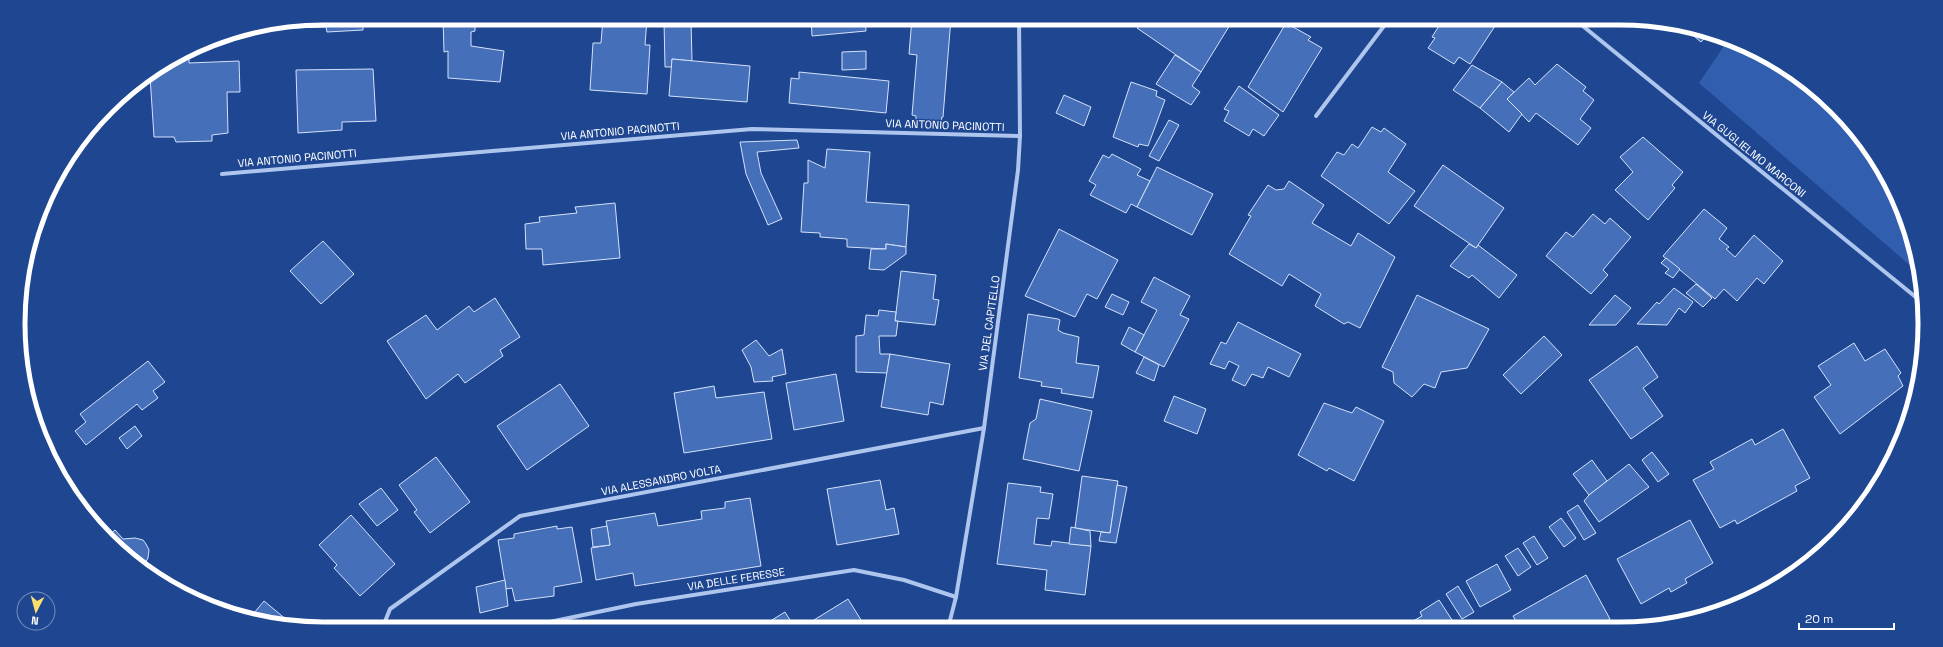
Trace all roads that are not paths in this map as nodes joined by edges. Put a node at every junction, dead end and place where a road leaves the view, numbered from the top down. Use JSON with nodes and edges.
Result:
{"nodes":[{"id":1,"x":1019,"y":25,"type":"edge"},
{"id":2,"x":1385,"y":25,"type":"edge"},
{"id":3,"x":1582,"y":25,"type":"edge"},
{"id":4,"x":1316,"y":116,"type":"dead end"},
{"id":5,"x":1020,"y":136,"type":"junction"},
{"id":6,"x":222,"y":174,"type":"dead end"},
{"id":7,"x":1916,"y":298,"type":"edge"},
{"id":8,"x":984,"y":428,"type":"junction"},
{"id":9,"x":956,"y":597,"type":"junction"},
{"id":10,"x":385,"y":622,"type":"edge"},
{"id":11,"x":550,"y":622,"type":"edge"},
{"id":12,"x":950,"y":622,"type":"edge"}],
"edges":[{"from":1,"to":5,"type":"street","name":"VIA DEL CAPITELLO"},
{"from":2,"to":4,"type":"street"},
{"from":3,"to":7,"type":"street","name":"VIA GUGLIELMO MARCONI"},
{"from":5,"to":6,"type":"street","name":"VIA ANTONIO PACINOTTI"},
{"from":5,"to":8,"type":"street","name":"VIA DEL CAPITELLO"},
{"from":8,"to":9,"type":"street","name":"VIA DEL CAPITELLO"},
{"from":8,"to":10,"type":"street","name":"VIA ALESSANDRO VOLTA"},
{"from":9,"to":11,"type":"street","name":"VIA DELLE FERESSE"},
{"from":9,"to":12,"type":"street","name":"VIA DEL CAPITELLO"}]}
